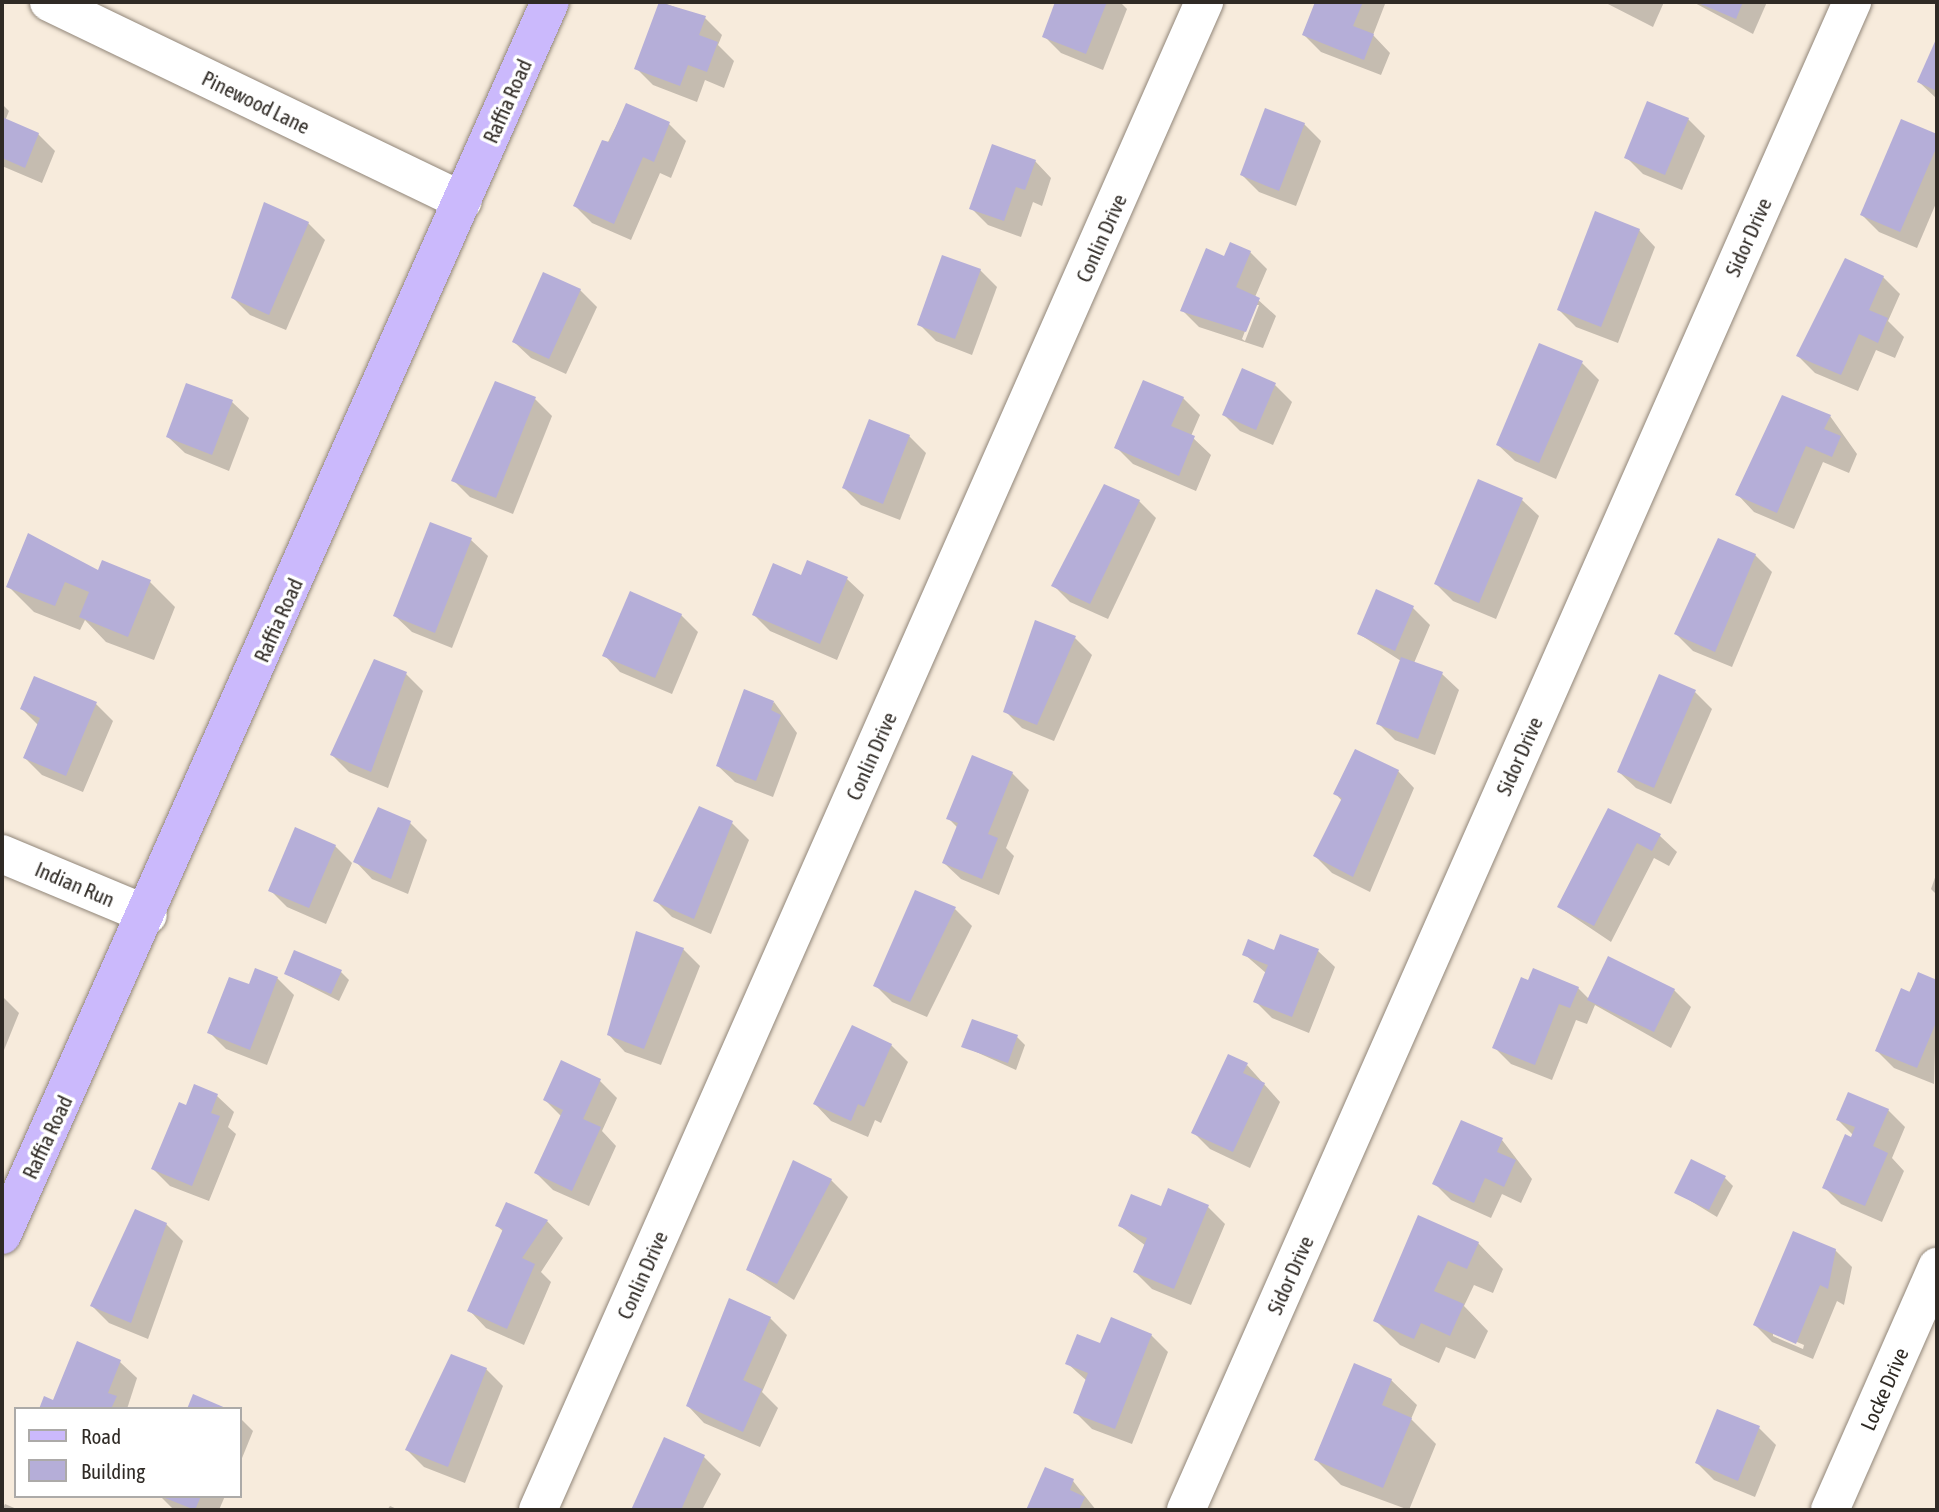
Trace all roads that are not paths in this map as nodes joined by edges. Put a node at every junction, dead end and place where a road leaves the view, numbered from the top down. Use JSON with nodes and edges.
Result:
{"nodes":[{"id":1,"x":49,"y":2,"type":"edge"},
{"id":2,"x":550,"y":2,"type":"edge"},
{"id":3,"x":1204,"y":2,"type":"edge"},
{"id":4,"x":1852,"y":2,"type":"edge"},
{"id":5,"x":463,"y":201,"type":"junction"},
{"id":6,"x":2,"y":854,"type":"edge"},
{"id":7,"x":148,"y":915,"type":"junction"},
{"id":8,"x":2,"y":1235,"type":"edge"},
{"id":9,"x":1937,"y":1267,"type":"edge"},
{"id":10,"x":538,"y":1510,"type":"edge"},
{"id":11,"x":1186,"y":1510,"type":"edge"},
{"id":12,"x":1830,"y":1510,"type":"edge"}],
"edges":[{"from":1,"to":5,"type":"street","name":"Pinewood Lane"},
{"from":2,"to":5,"type":"main road","name":"Raffia Road"},
{"from":3,"to":10,"type":"street","name":"Conlin Drive"},
{"from":4,"to":11,"type":"street","name":"Sidor Drive"},
{"from":5,"to":7,"type":"main road","name":"Raffia Road"},
{"from":6,"to":7,"type":"street","name":"Indian Run"},
{"from":7,"to":8,"type":"main road","name":"Raffia Road"},
{"from":9,"to":12,"type":"street","name":"Locke Drive"}]}
